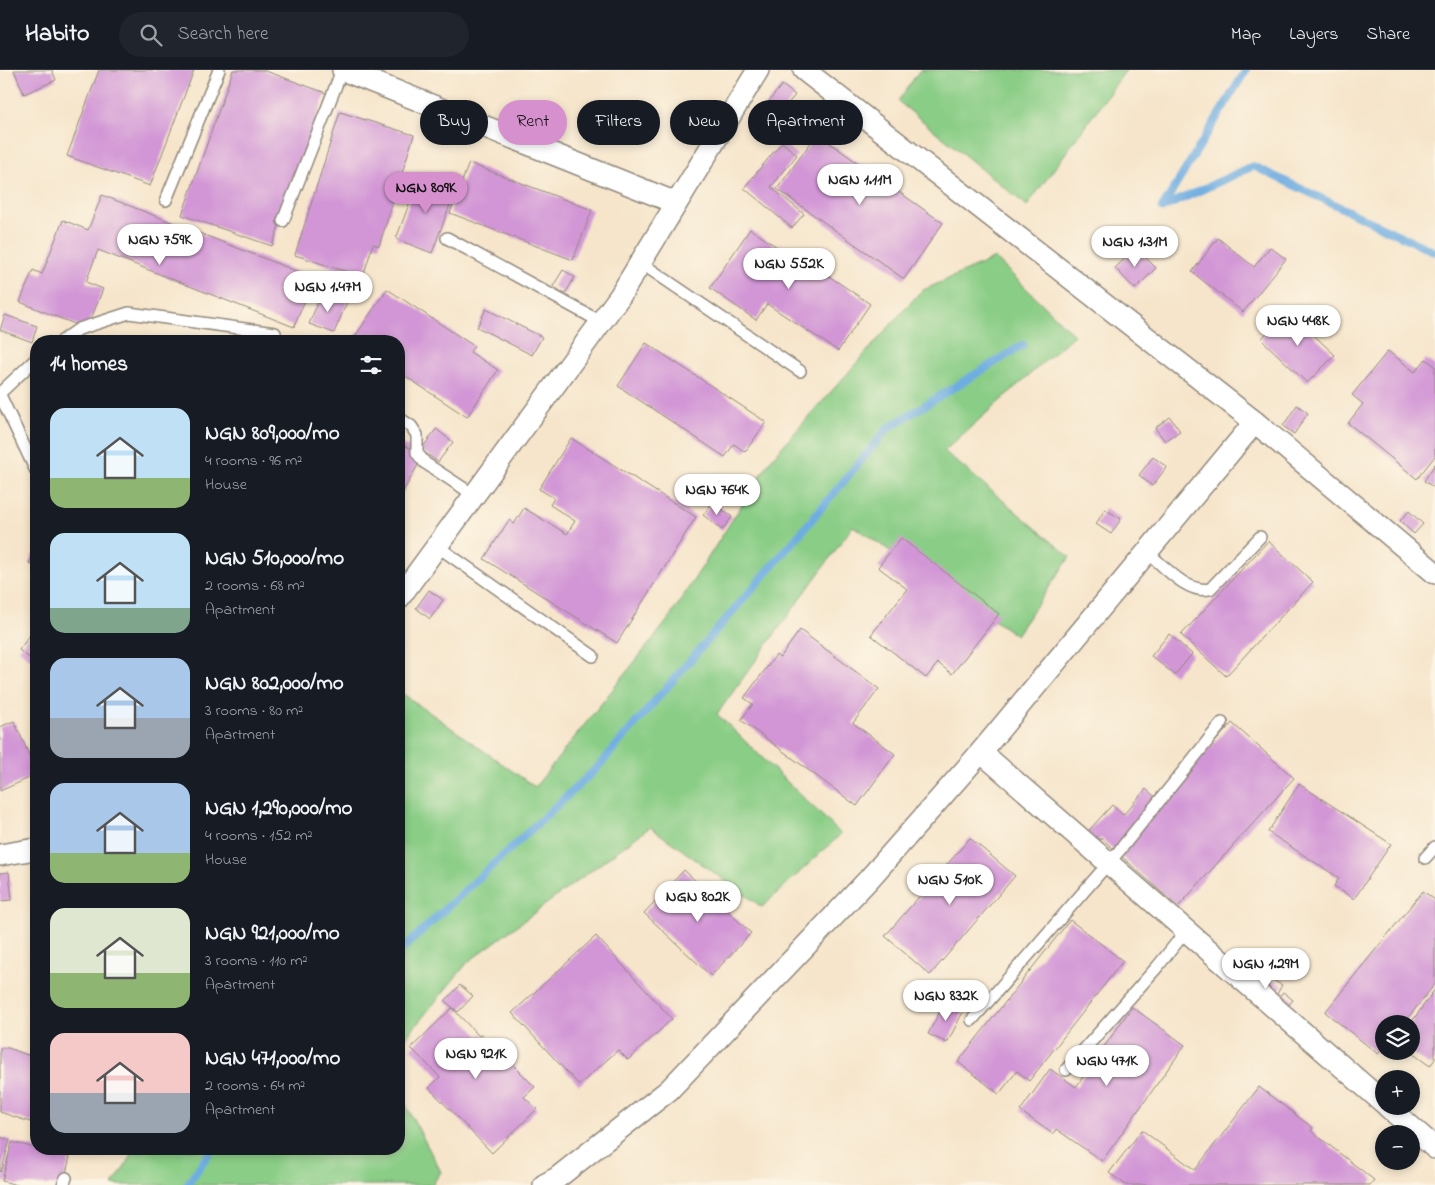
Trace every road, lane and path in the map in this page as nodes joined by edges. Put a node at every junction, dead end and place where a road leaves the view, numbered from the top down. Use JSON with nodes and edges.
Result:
{"nodes":[{"id":1,"x":219,"y":70,"type":"edge"},
{"id":2,"x":343,"y":70,"type":"edge"},
{"id":3,"x":758,"y":70,"type":"edge"},
{"id":4,"x":804,"y":70,"type":"edge"},
{"id":5,"x":166,"y":200,"type":"dead end"},
{"id":6,"x":676,"y":203,"type":"junction"},
{"id":7,"x":282,"y":221,"type":"dead end"},
{"id":8,"x":447,"y":238,"type":"dead end"},
{"id":9,"x":641,"y":263,"type":"junction"},
{"id":10,"x":601,"y":322,"type":"junction"},
{"id":11,"x":274,"y":333,"type":"dead end"},
{"id":12,"x":70,"y":335,"type":"edge"},
{"id":13,"x":30,"y":365,"type":"edge"},
{"id":14,"x":800,"y":371,"type":"dead end"},
{"id":15,"x":0,"y":394,"type":"edge"},
{"id":16,"x":405,"y":422,"type":"edge"},
{"id":17,"x":1255,"y":422,"type":"junction"},
{"id":18,"x":30,"y":458,"type":"edge"},
{"id":19,"x":474,"y":495,"type":"junction"},
{"id":20,"x":1260,"y":537,"type":"dead end"},
{"id":21,"x":437,"y":546,"type":"junction"},
{"id":22,"x":1147,"y":552,"type":"junction"},
{"id":23,"x":1435,"y":572,"type":"edge"},
{"id":24,"x":405,"y":590,"type":"edge"},
{"id":25,"x":593,"y":656,"type":"dead end"},
{"id":26,"x":1222,"y":723,"type":"dead end"},
{"id":27,"x":981,"y":752,"type":"junction"},
{"id":28,"x":1435,"y":848,"type":"edge"},
{"id":29,"x":30,"y":850,"type":"edge"},
{"id":30,"x":0,"y":854,"type":"edge"},
{"id":31,"x":1425,"y":858,"type":"dead end"},
{"id":32,"x":1108,"y":863,"type":"junction"},
{"id":33,"x":1186,"y":931,"type":"junction"},
{"id":34,"x":972,"y":1020,"type":"dead end"},
{"id":35,"x":1066,"y":1070,"type":"dead end"},
{"id":36,"x":1375,"y":1095,"type":"edge"},
{"id":37,"x":1397,"y":1115,"type":"edge"},
{"id":38,"x":1435,"y":1148,"type":"edge"},
{"id":39,"x":544,"y":1185,"type":"edge"}],
"edges":[{"from":1,"to":5,"type":"lane"},
{"from":2,"to":6,"type":"street"},
{"from":2,"to":7,"type":"lane"},
{"from":3,"to":6,"type":"street"},
{"from":4,"to":17,"type":"street"},
{"from":6,"to":9,"type":"street"},
{"from":8,"to":10,"type":"lane"},
{"from":9,"to":10,"type":"street"},
{"from":9,"to":14,"type":"lane"},
{"from":10,"to":19,"type":"street"},
{"from":11,"to":12,"type":"lane"},
{"from":13,"to":15,"type":"lane"},
{"from":15,"to":18,"type":"lane"},
{"from":16,"to":19,"type":"lane"},
{"from":17,"to":22,"type":"street"},
{"from":17,"to":23,"type":"street"},
{"from":19,"to":21,"type":"street"},
{"from":20,"to":22,"type":"lane"},
{"from":21,"to":24,"type":"street"},
{"from":21,"to":25,"type":"lane"},
{"from":22,"to":27,"type":"street"},
{"from":26,"to":32,"type":"lane"},
{"from":27,"to":32,"type":"street"},
{"from":27,"to":39,"type":"street"},
{"from":28,"to":31,"type":"lane"},
{"from":29,"to":30,"type":"street"},
{"from":32,"to":33,"type":"street"},
{"from":32,"to":34,"type":"lane"},
{"from":33,"to":35,"type":"lane"},
{"from":33,"to":36,"type":"street"},
{"from":37,"to":38,"type":"street"}]}
